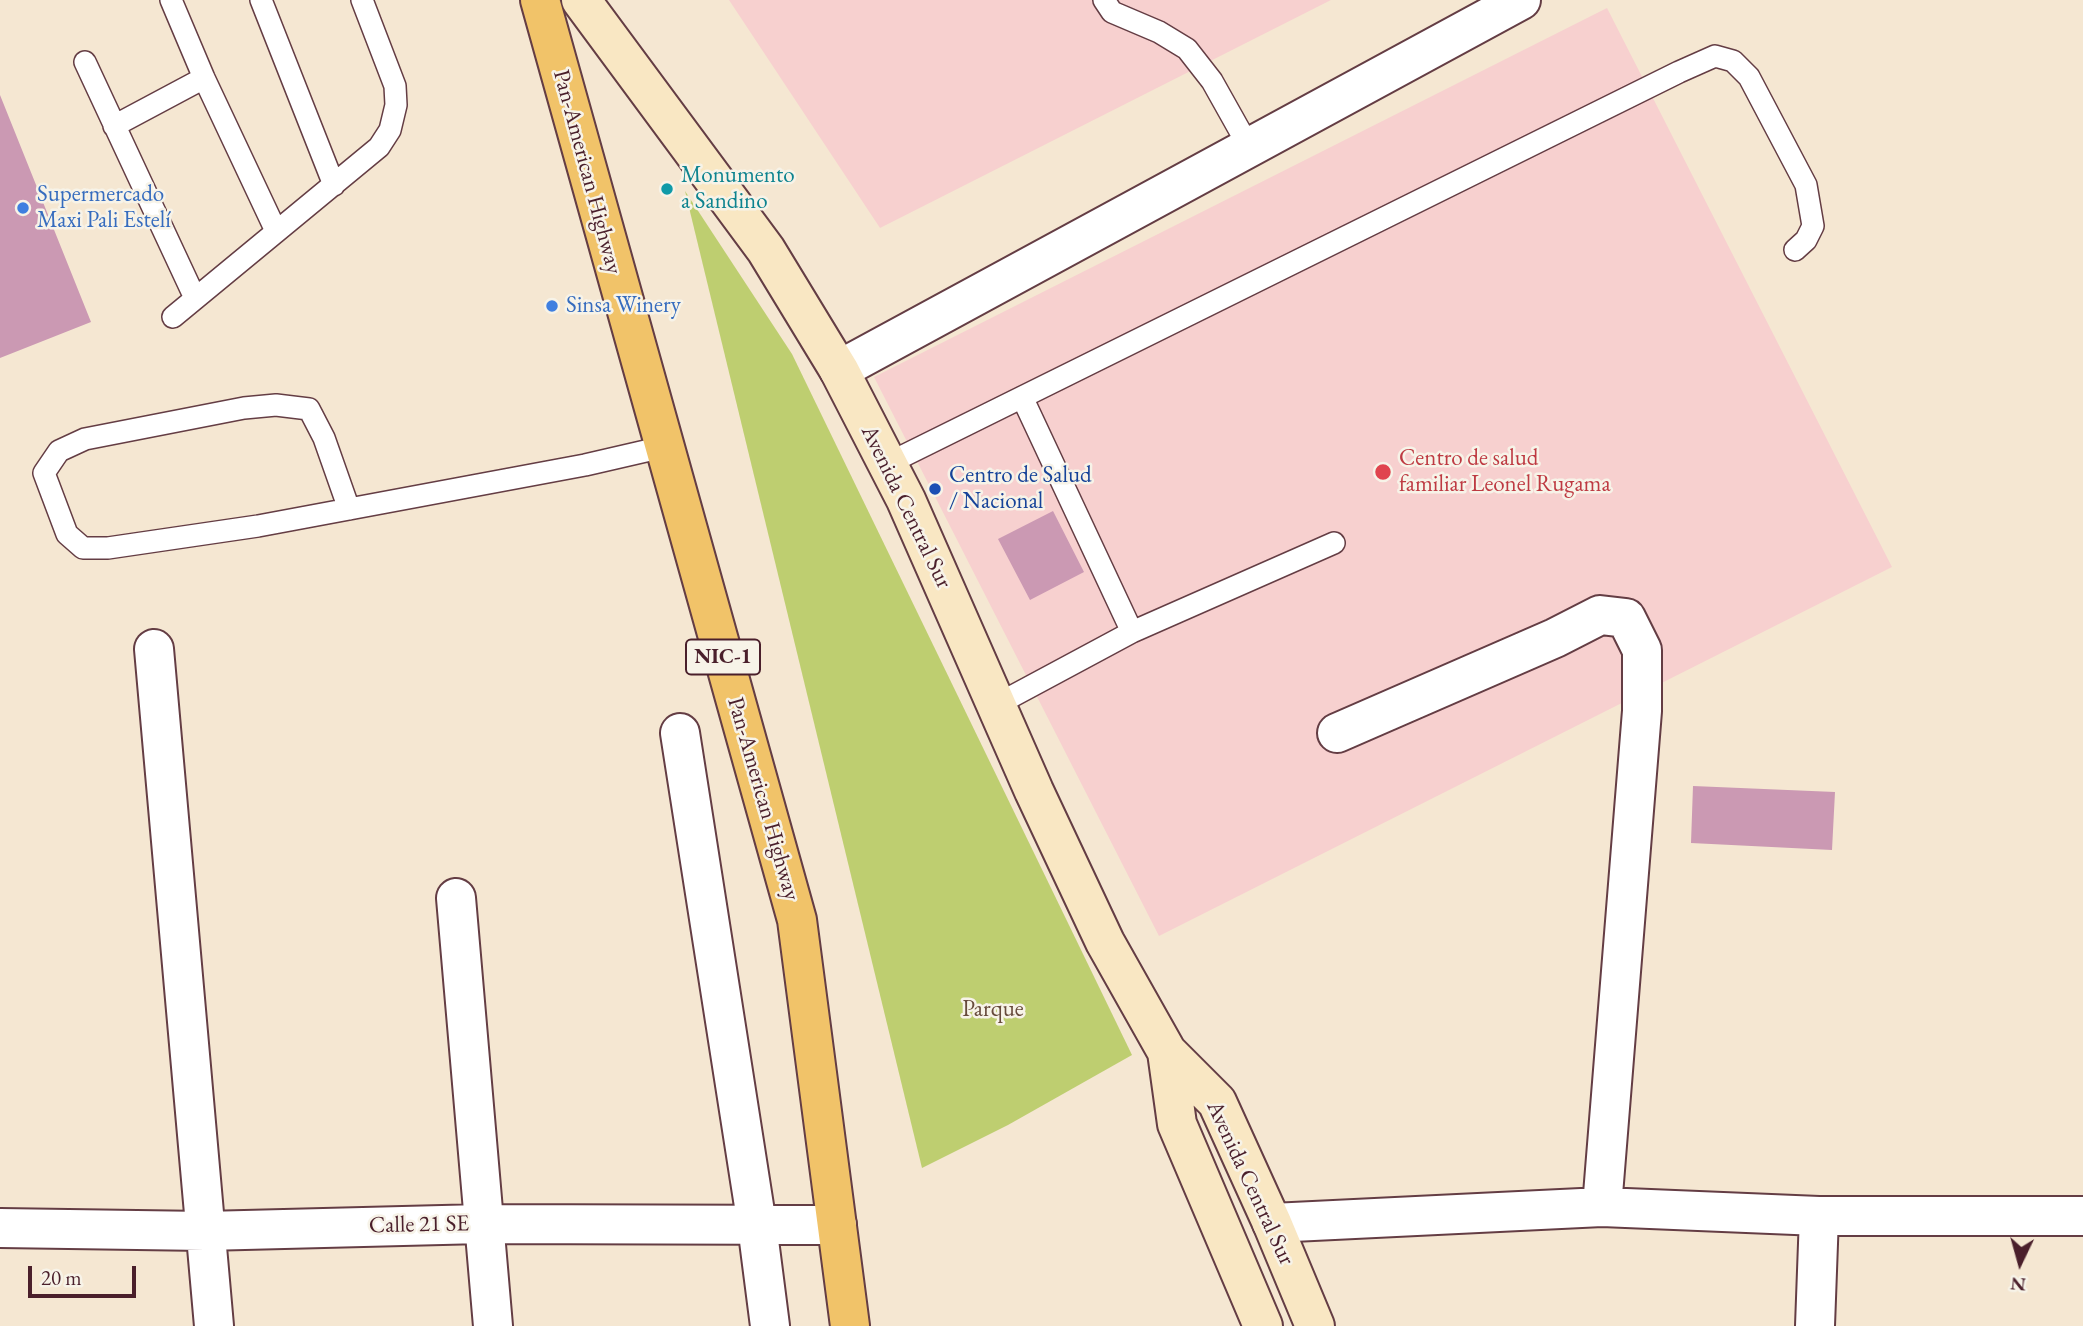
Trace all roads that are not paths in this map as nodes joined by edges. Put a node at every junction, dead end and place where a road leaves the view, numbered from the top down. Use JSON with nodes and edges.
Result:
{"nodes":[{"id":1,"x":171,"y":0,"type":"edge"},
{"id":2,"x":261,"y":0,"type":"edge"},
{"id":3,"x":362,"y":0,"type":"edge"},
{"id":4,"x":540,"y":0,"type":"edge"},
{"id":5,"x":581,"y":0,"type":"edge"},
{"id":6,"x":1104,"y":0,"type":"edge"},
{"id":7,"x":1521,"y":0,"type":"edge"},
{"id":8,"x":85,"y":62,"type":"dead end"},
{"id":9,"x":204,"y":78,"type":"junction"},
{"id":10,"x":114,"y":126,"type":"junction"},
{"id":11,"x":1249,"y":148,"type":"junction"},
{"id":12,"x":334,"y":184,"type":"junction"},
{"id":13,"x":276,"y":231,"type":"junction"},
{"id":14,"x":1795,"y":250,"type":"dead end"},
{"id":15,"x":195,"y":298,"type":"junction"},
{"id":16,"x":173,"y":317,"type":"dead end"},
{"id":17,"x":839,"y":370,"type":"junction"},
{"id":18,"x":1022,"y":397,"type":"junction"},
{"id":19,"x":663,"y":447,"type":"junction"},
{"id":20,"x":887,"y":464,"type":"junction"},
{"id":21,"x":349,"y":509,"type":"junction"},
{"id":22,"x":1334,"y":543,"type":"dead end"},
{"id":23,"x":1132,"y":632,"type":"junction"},
{"id":24,"x":155,"y":649,"type":"dead end"},
{"id":25,"x":996,"y":705,"type":"junction"},
{"id":26,"x":680,"y":733,"type":"dead end"},
{"id":27,"x":1336,"y":733,"type":"dead end"},
{"id":28,"x":456,"y":898,"type":"dead end"},
{"id":29,"x":1167,"y":1052,"type":"junction"},
{"id":30,"x":1602,"y":1207,"type":"junction"},
{"id":31,"x":1819,"y":1216,"type":"junction"},
{"id":32,"x":2083,"y":1216,"type":"edge"},
{"id":33,"x":1272,"y":1223,"type":"junction"},
{"id":34,"x":482,"y":1224,"type":"junction"},
{"id":35,"x":757,"y":1225,"type":"junction"},
{"id":36,"x":837,"y":1225,"type":"junction"},
{"id":37,"x":0,"y":1228,"type":"edge"},
{"id":38,"x":205,"y":1231,"type":"junction"},
{"id":39,"x":214,"y":1326,"type":"edge"},
{"id":40,"x":493,"y":1326,"type":"edge"},
{"id":41,"x":770,"y":1326,"type":"edge"},
{"id":42,"x":850,"y":1326,"type":"edge"},
{"id":43,"x":1264,"y":1326,"type":"edge"},
{"id":44,"x":1315,"y":1326,"type":"edge"},
{"id":45,"x":1815,"y":1326,"type":"edge"}],
"edges":[{"from":1,"to":9,"type":"lane"},
{"from":2,"to":12,"type":"lane"},
{"from":3,"to":12,"type":"lane"},
{"from":4,"to":19,"type":"highway","name":"Pan-American Highway","number":"NIC-1"},
{"from":5,"to":17,"type":"street","name":"Avenida Central Sur"},
{"from":6,"to":11,"type":"lane"},
{"from":7,"to":11,"type":"street"},
{"from":8,"to":10,"type":"lane"},
{"from":9,"to":10,"type":"lane"},
{"from":9,"to":13,"type":"lane"},
{"from":10,"to":15,"type":"lane"},
{"from":11,"to":17,"type":"street"},
{"from":12,"to":13,"type":"lane"},
{"from":13,"to":15,"type":"lane"},
{"from":14,"to":18,"type":"lane"},
{"from":15,"to":16,"type":"lane"},
{"from":17,"to":20,"type":"street","name":"Avenida Central Sur"},
{"from":18,"to":20,"type":"lane"},
{"from":18,"to":23,"type":"lane"},
{"from":19,"to":21,"type":"lane"},
{"from":19,"to":36,"type":"highway","name":"Pan-American Highway","number":"NIC-1"},
{"from":20,"to":25,"type":"street","name":"Avenida Central Sur"},
{"from":21,"to":21,"type":"lane"},
{"from":22,"to":23,"type":"lane"},
{"from":23,"to":25,"type":"lane"},
{"from":24,"to":38,"type":"street"},
{"from":25,"to":29,"type":"street","name":"Avenida Central Sur"},
{"from":26,"to":35,"type":"street"},
{"from":27,"to":30,"type":"street"},
{"from":28,"to":34,"type":"street"},
{"from":29,"to":33,"type":"street","name":"Avenida Central Sur"},
{"from":29,"to":43,"type":"street","name":"Avenida Central Sur"},
{"from":30,"to":31,"type":"street"},
{"from":30,"to":33,"type":"street"},
{"from":31,"to":32,"type":"street"},
{"from":31,"to":45,"type":"street"},
{"from":33,"to":44,"type":"street","name":"Avenida Central Sur"},
{"from":34,"to":35,"type":"street","name":"Calle 21 SE"},
{"from":34,"to":38,"type":"street","name":"Calle 21 SE"},
{"from":34,"to":40,"type":"street"},
{"from":35,"to":36,"type":"street","name":"Calle 21 SE"},
{"from":35,"to":41,"type":"street"},
{"from":36,"to":42,"type":"highway","name":"Pan-American Highway","number":"NIC-1"},
{"from":37,"to":38,"type":"street","name":"Calle 21 SE"},
{"from":38,"to":39,"type":"street"}]}
